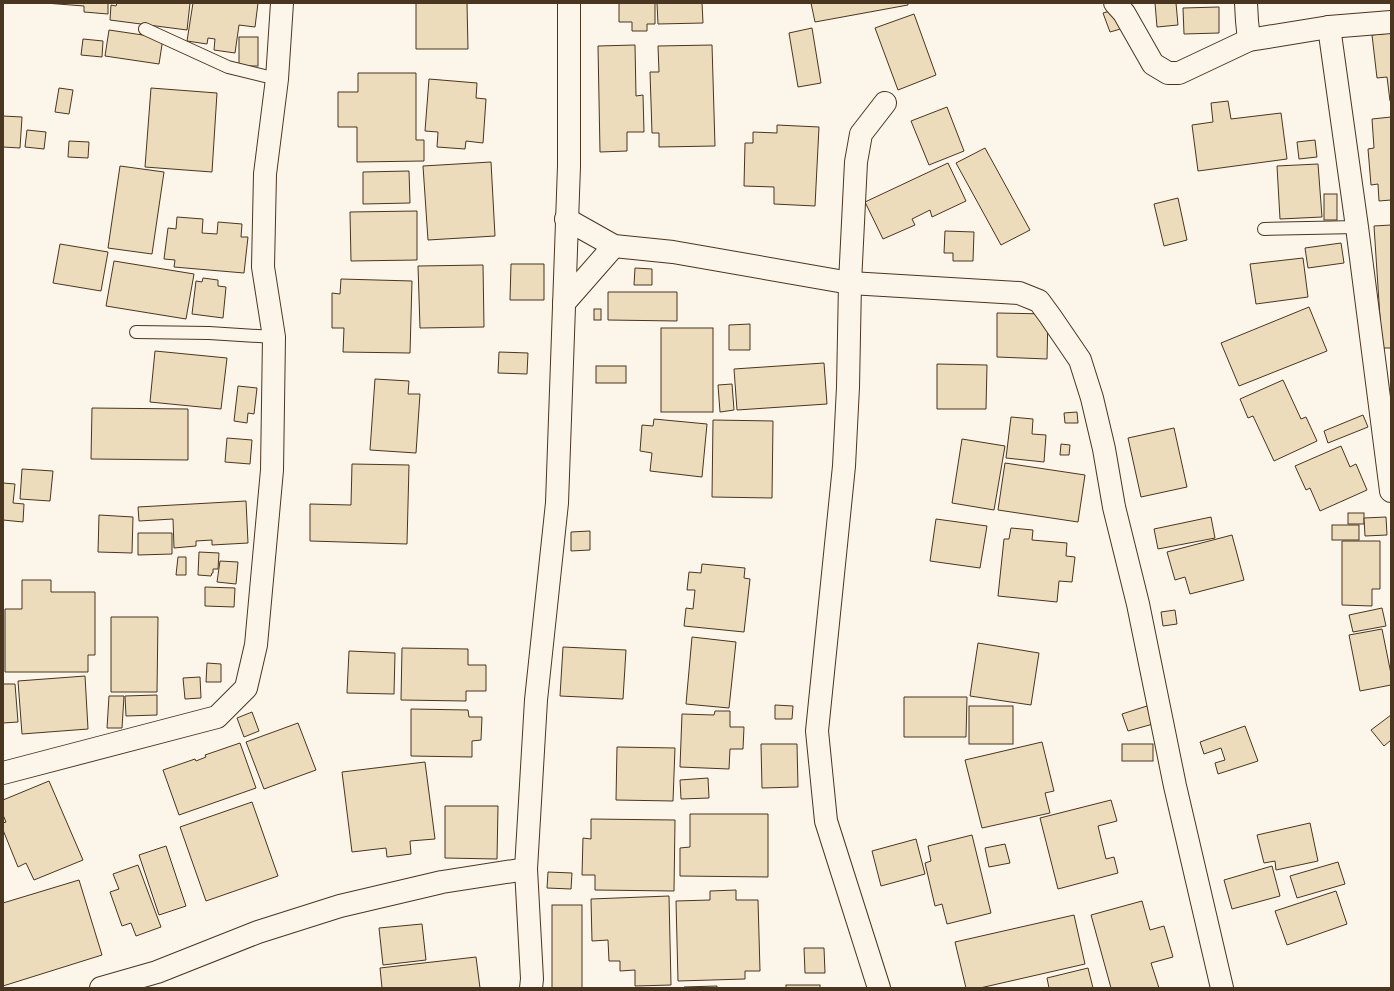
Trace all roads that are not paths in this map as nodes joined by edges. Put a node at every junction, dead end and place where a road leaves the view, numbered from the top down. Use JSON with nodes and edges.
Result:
{"nodes":[{"id":1,"x":282,"y":3,"type":"edge"},
{"id":2,"x":569,"y":3,"type":"edge"},
{"id":3,"x":1115,"y":3,"type":"edge"},
{"id":4,"x":1246,"y":3,"type":"edge"},
{"id":5,"x":1391,"y":22,"type":"edge"},
{"id":6,"x":1329,"y":27,"type":"junction"},
{"id":7,"x":145,"y":29,"type":"dead end"},
{"id":8,"x":1249,"y":40,"type":"junction"},
{"id":9,"x":277,"y":79,"type":"junction"},
{"id":10,"x":885,"y":103,"type":"dead end"},
{"id":11,"x":566,"y":219,"type":"junction"},
{"id":12,"x":1358,"y":227,"type":"junction"},
{"id":13,"x":1264,"y":229,"type":"dead end"},
{"id":14,"x":614,"y":246,"type":"junction"},
{"id":15,"x":850,"y":283,"type":"junction"},
{"id":16,"x":564,"y":303,"type":"junction"},
{"id":17,"x":136,"y":332,"type":"dead end"},
{"id":18,"x":274,"y":337,"type":"junction"},
{"id":19,"x":1391,"y":491,"type":"edge"},
{"id":20,"x":3,"y":772,"type":"edge"},
{"id":21,"x":526,"y":869,"type":"junction"},
{"id":22,"x":101,"y":988,"type":"edge"},
{"id":23,"x":531,"y":988,"type":"edge"},
{"id":24,"x":879,"y":988,"type":"edge"},
{"id":25,"x":1222,"y":988,"type":"edge"}],
"edges":[{"from":1,"to":9,"type":"street"},
{"from":2,"to":11,"type":"street"},
{"from":3,"to":8,"type":"street"},
{"from":4,"to":8,"type":"street"},
{"from":5,"to":6,"type":"street"},
{"from":6,"to":8,"type":"street"},
{"from":6,"to":12,"type":"street"},
{"from":7,"to":9,"type":"lane"},
{"from":9,"to":18,"type":"street"},
{"from":10,"to":15,"type":"street"},
{"from":11,"to":14,"type":"street"},
{"from":11,"to":16,"type":"street"},
{"from":12,"to":13,"type":"lane"},
{"from":12,"to":19,"type":"street"},
{"from":14,"to":15,"type":"street"},
{"from":14,"to":16,"type":"street"},
{"from":15,"to":24,"type":"street"},
{"from":15,"to":25,"type":"street"},
{"from":16,"to":21,"type":"street"},
{"from":17,"to":18,"type":"lane"},
{"from":18,"to":20,"type":"street"},
{"from":21,"to":22,"type":"street"},
{"from":21,"to":23,"type":"street"}]}
